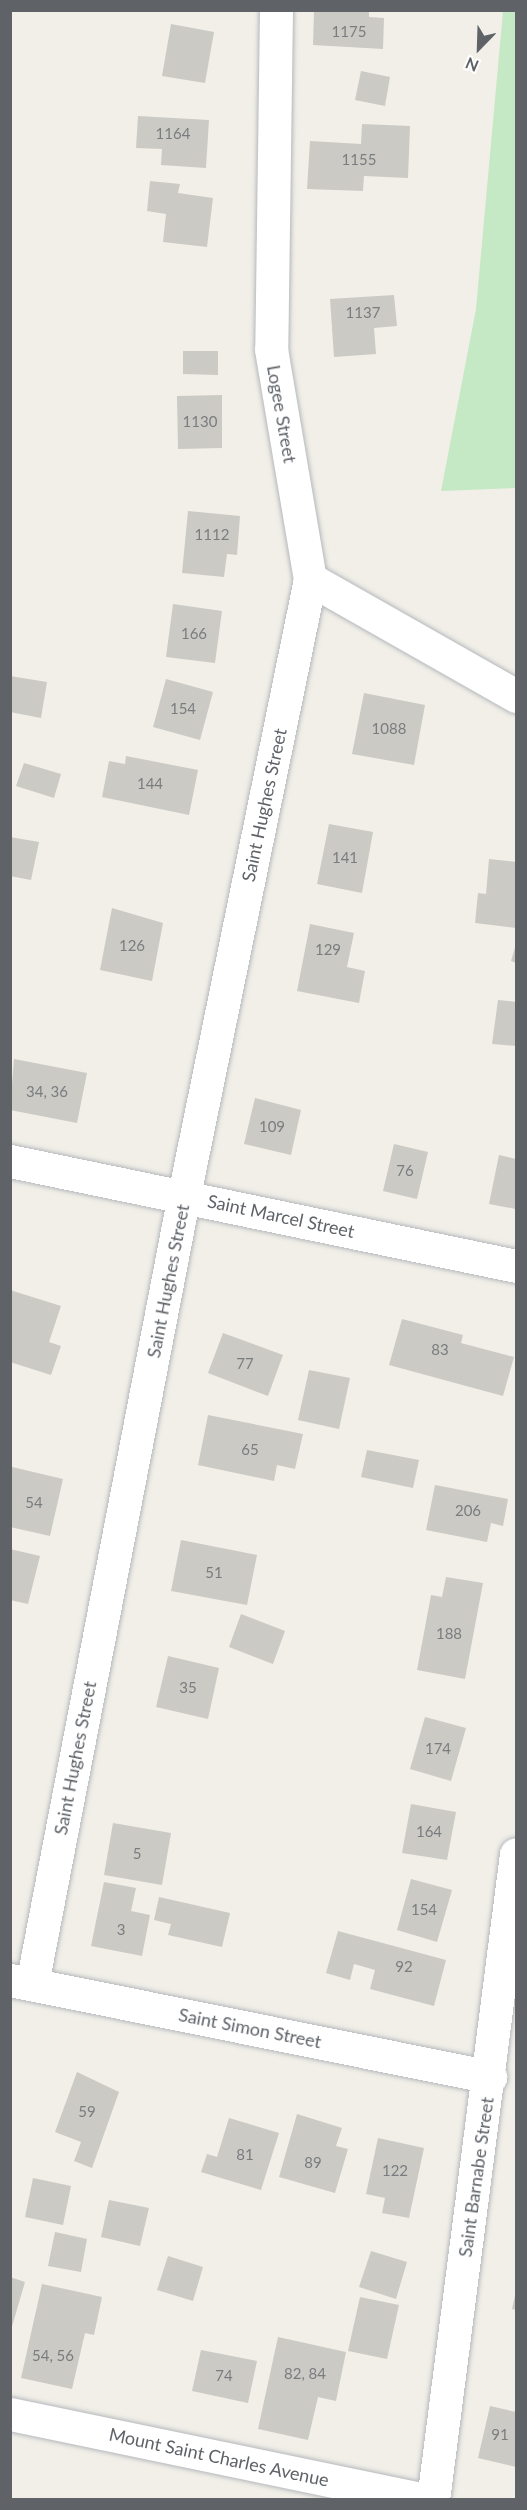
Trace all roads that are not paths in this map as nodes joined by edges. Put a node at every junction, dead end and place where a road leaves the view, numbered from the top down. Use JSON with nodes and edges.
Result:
{"nodes":[{"id":1,"x":276,"y":10,"type":"edge"},
{"id":2,"x":310,"y":579,"type":"junction"},
{"id":3,"x":516,"y":696,"type":"edge"},
{"id":4,"x":10,"y":1161,"type":"edge"},
{"id":5,"x":184,"y":1195,"type":"junction"},
{"id":6,"x":516,"y":1266,"type":"edge"},
{"id":7,"x":516,"y":1854,"type":"edge"},
{"id":8,"x":21,"y":1982,"type":"edge"},
{"id":9,"x":490,"y":2077,"type":"junction"},
{"id":10,"x":10,"y":2414,"type":"edge"},
{"id":11,"x":426,"y":2499,"type":"edge"},
{"id":12,"x":433,"y":2499,"type":"edge"}],
"edges":[{"from":1,"to":2,"type":"street","name":"Logee Street"},
{"from":2,"to":3,"type":"street"},
{"from":2,"to":5,"type":"street","name":"Saint Hughes Street"},
{"from":4,"to":5,"type":"street","name":"Saint Marcel Street"},
{"from":5,"to":6,"type":"street","name":"Saint Marcel Street"},
{"from":5,"to":8,"type":"street","name":"Saint Hughes Street"},
{"from":7,"to":9,"type":"street","name":"Saint Barnabe Street"},
{"from":8,"to":9,"type":"street","name":"Saint Simon Street"},
{"from":9,"to":12,"type":"street","name":"Saint Barnabe Street"},
{"from":10,"to":11,"type":"street","name":"Mount Saint Charles Avenue"}]}
